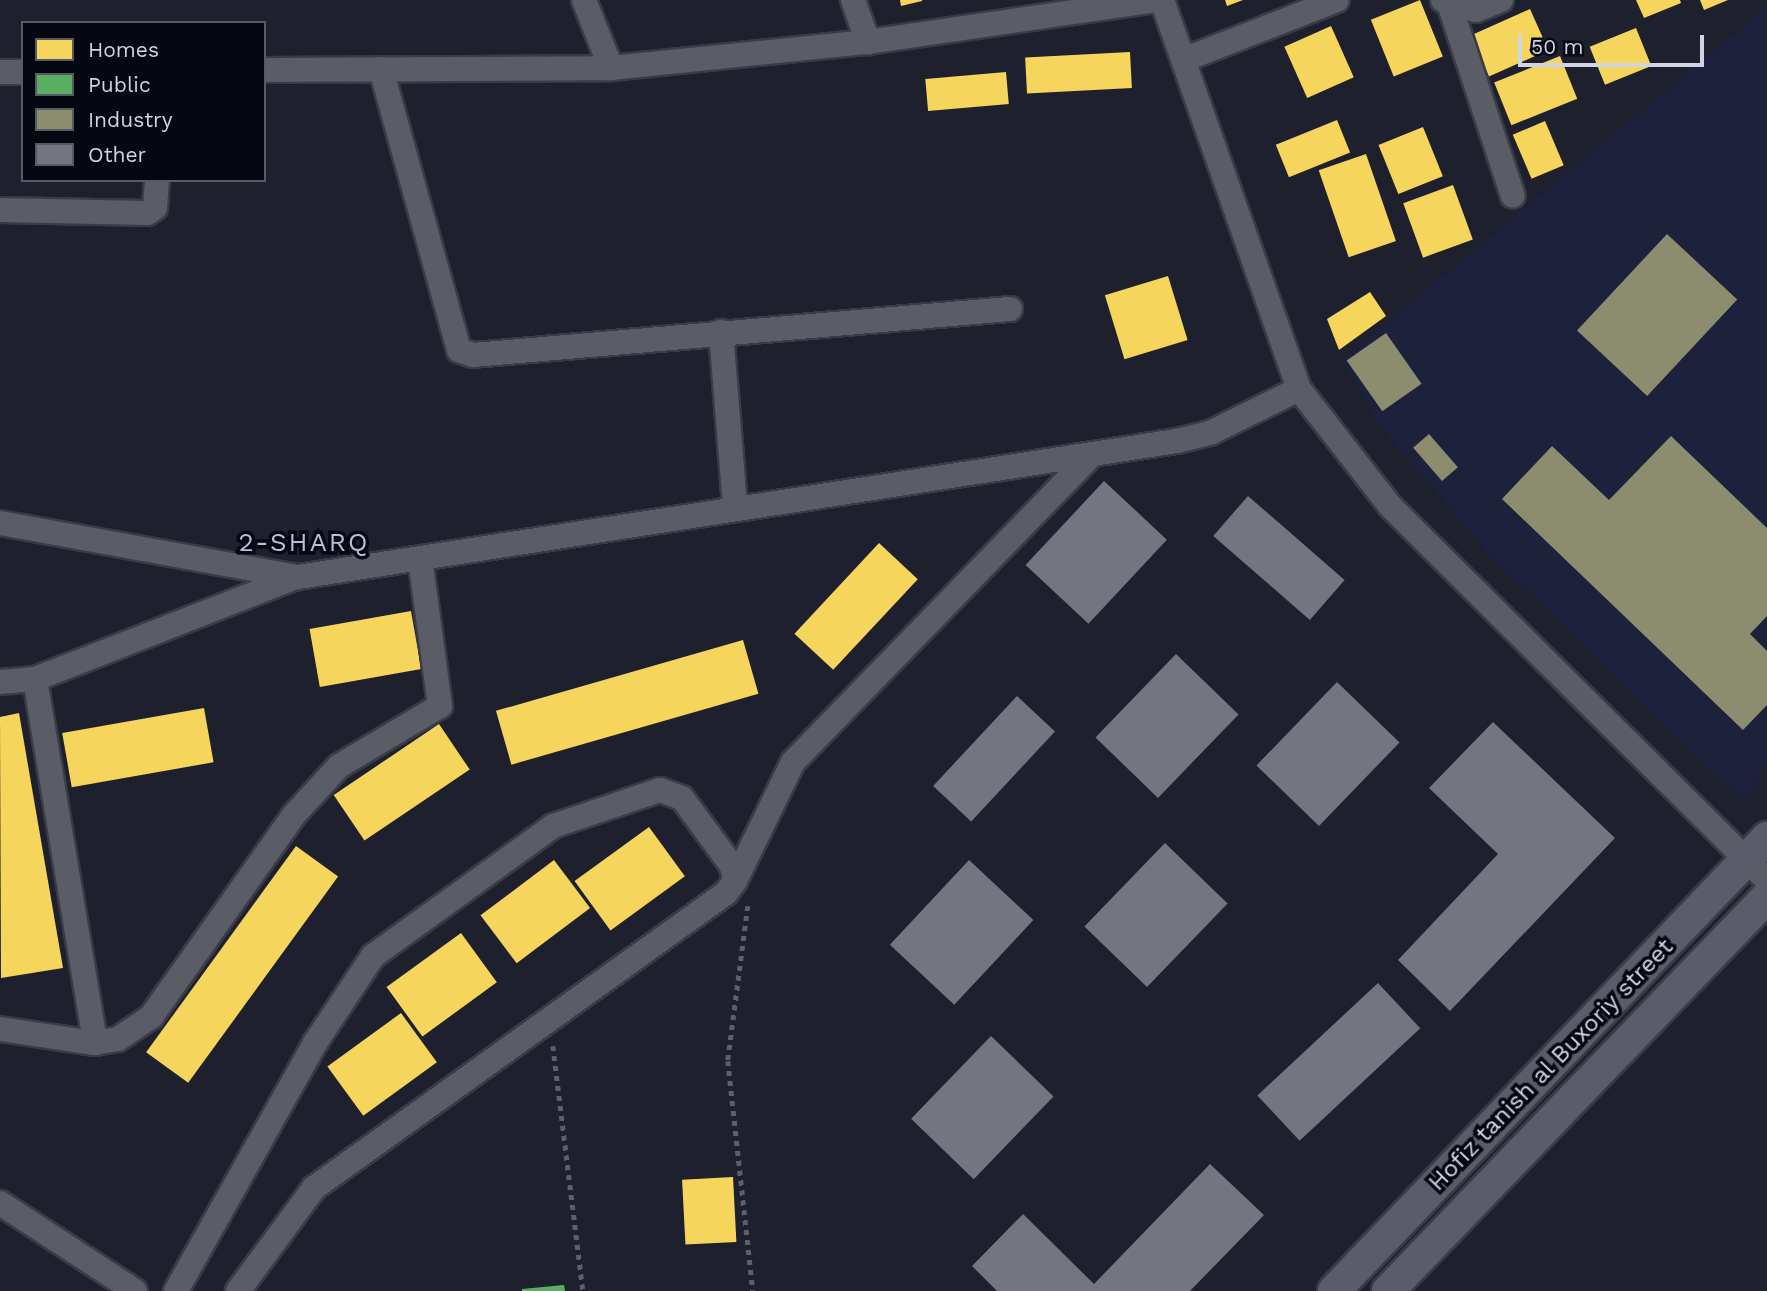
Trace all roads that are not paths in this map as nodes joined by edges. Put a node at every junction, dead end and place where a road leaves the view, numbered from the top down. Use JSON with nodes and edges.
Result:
{"nodes":[{"id":1,"x":584,"y":0,"type":"edge"},
{"id":2,"x":853,"y":0,"type":"edge"},
{"id":3,"x":1156,"y":0,"type":"edge"},
{"id":4,"x":1162,"y":0,"type":"edge"},
{"id":5,"x":1338,"y":0,"type":"edge"},
{"id":6,"x":1501,"y":0,"type":"edge"},
{"id":7,"x":1447,"y":2,"type":"edge"},
{"id":8,"x":868,"y":42,"type":"junction"},
{"id":9,"x":1183,"y":61,"type":"junction"},
{"id":10,"x":611,"y":68,"type":"junction"},
{"id":11,"x":381,"y":69,"type":"junction"},
{"id":12,"x":266,"y":70,"type":"edge"},
{"id":13,"x":0,"y":72,"type":"edge"},
{"id":14,"x":21,"y":72,"type":"edge"},
{"id":15,"x":158,"y":182,"type":"edge"},
{"id":16,"x":1513,"y":196,"type":"dead end"},
{"id":17,"x":0,"y":210,"type":"edge"},
{"id":18,"x":1010,"y":309,"type":"dead end"},
{"id":19,"x":722,"y":332,"type":"junction"},
{"id":20,"x":1299,"y":389,"type":"junction"},
{"id":21,"x":1092,"y":454,"type":"junction"},
{"id":22,"x":735,"y":508,"type":"junction"},
{"id":23,"x":0,"y":523,"type":"edge"},
{"id":24,"x":420,"y":558,"type":"junction"},
{"id":25,"x":298,"y":577,"type":"junction"},
{"id":26,"x":35,"y":679,"type":"junction"},
{"id":27,"x":0,"y":682,"type":"edge"},
{"id":28,"x":1760,"y":859,"type":"edge"},
{"id":29,"x":735,"y":881,"type":"junction"},
{"id":30,"x":1767,"y":897,"type":"edge"},
{"id":31,"x":0,"y":1029,"type":"edge"},
{"id":32,"x":95,"y":1043,"type":"junction"},
{"id":33,"x":0,"y":1203,"type":"edge"},
{"id":34,"x":135,"y":1291,"type":"edge"},
{"id":35,"x":176,"y":1291,"type":"edge"},
{"id":36,"x":238,"y":1291,"type":"edge"},
{"id":37,"x":1334,"y":1291,"type":"edge"},
{"id":38,"x":1388,"y":1291,"type":"edge"}],
"edges":[{"from":1,"to":10,"type":"street"},
{"from":2,"to":8,"type":"street"},
{"from":3,"to":8,"type":"street"},
{"from":4,"to":9,"type":"street"},
{"from":5,"to":9,"type":"street"},
{"from":6,"to":7,"type":"street"},
{"from":7,"to":16,"type":"street"},
{"from":8,"to":10,"type":"street"},
{"from":9,"to":20,"type":"street"},
{"from":10,"to":11,"type":"street"},
{"from":11,"to":12,"type":"street"},
{"from":11,"to":19,"type":"street"},
{"from":13,"to":14,"type":"street"},
{"from":15,"to":17,"type":"street"},
{"from":18,"to":19,"type":"street"},
{"from":19,"to":22,"type":"street"},
{"from":20,"to":21,"type":"street"},
{"from":20,"to":28,"type":"street"},
{"from":21,"to":22,"type":"street"},
{"from":21,"to":29,"type":"street"},
{"from":22,"to":24,"type":"street"},
{"from":23,"to":25,"type":"street"},
{"from":24,"to":25,"type":"street"},
{"from":24,"to":32,"type":"street"},
{"from":25,"to":26,"type":"street"},
{"from":26,"to":27,"type":"street"},
{"from":26,"to":32,"type":"street"},
{"from":28,"to":37,"type":"main road","name":"Hofiz tanish al Buxoriy street"},
{"from":29,"to":35,"type":"street"},
{"from":29,"to":36,"type":"street"},
{"from":30,"to":38,"type":"main road","name":"Hofiz tanish al Buxoriy street"},
{"from":31,"to":32,"type":"street"},
{"from":33,"to":34,"type":"street"}]}
